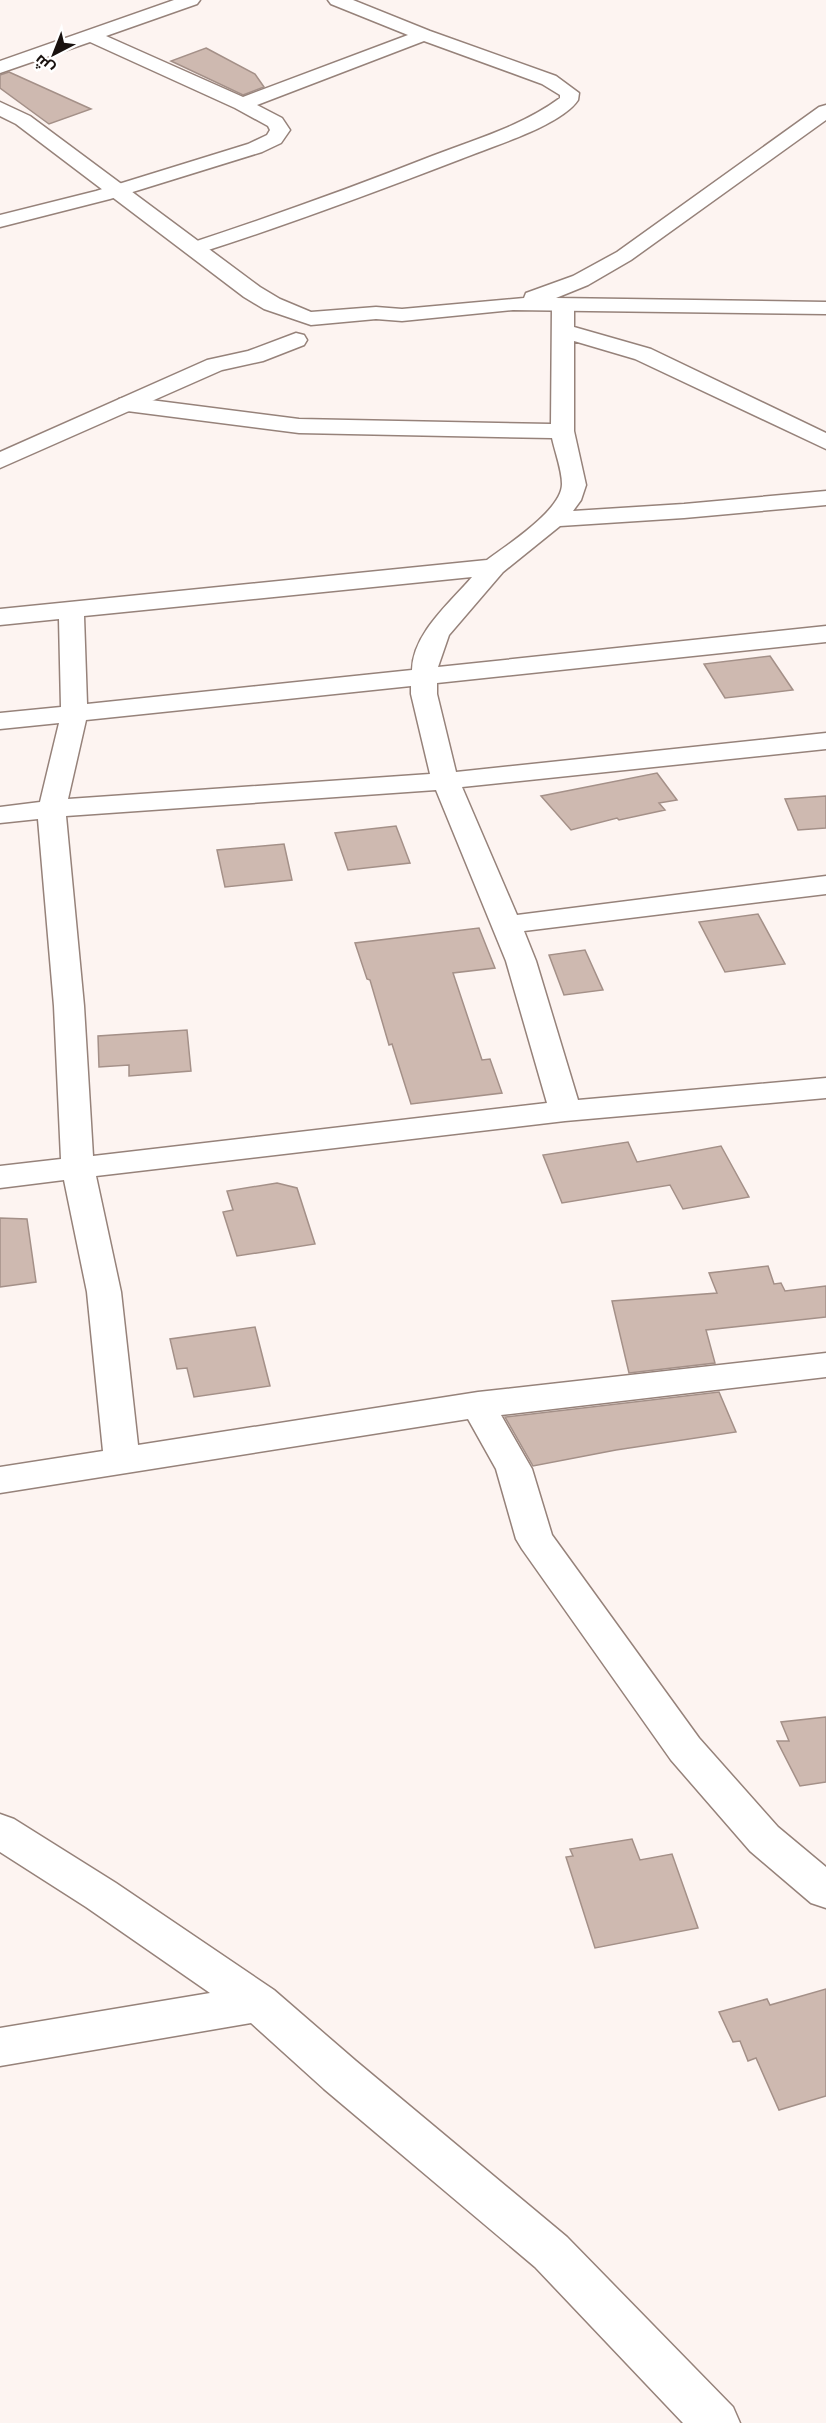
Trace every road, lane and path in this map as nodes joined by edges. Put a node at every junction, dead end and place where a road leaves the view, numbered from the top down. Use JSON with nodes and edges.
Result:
{"nodes":[{"id":1,"x":191,"y":0,"type":"edge"},
{"id":2,"x":337,"y":0,"type":"edge"},
{"id":3,"x":90,"y":35,"type":"junction"},
{"id":4,"x":424,"y":35,"type":"junction"},
{"id":5,"x":0,"y":67,"type":"edge"},
{"id":6,"x":242,"y":104,"type":"junction"},
{"id":7,"x":0,"y":108,"type":"edge"},
{"id":8,"x":826,"y":111,"type":"edge"},
{"id":9,"x":0,"y":121,"type":"edge"},
{"id":10,"x":110,"y":192,"type":"junction"},
{"id":11,"x":0,"y":221,"type":"edge"},
{"id":12,"x":195,"y":248,"type":"junction"},
{"id":13,"x":513,"y":304,"type":"junction"},
{"id":14,"x":826,"y":308,"type":"edge"},
{"id":15,"x":563,"y":319,"type":"junction"},
{"id":16,"x":312,"y":324,"type":"junction"},
{"id":17,"x":273,"y":329,"type":"junction"},
{"id":18,"x":296,"y":340,"type":"junction"},
{"id":19,"x":215,"y":365,"type":"junction"},
{"id":20,"x":127,"y":404,"type":"junction"},
{"id":21,"x":562,"y":431,"type":"junction"},
{"id":22,"x":826,"y":442,"type":"edge"},
{"id":23,"x":0,"y":460,"type":"edge"},
{"id":24,"x":826,"y":498,"type":"edge"},
{"id":25,"x":554,"y":519,"type":"junction"},
{"id":26,"x":494,"y":567,"type":"junction"},
{"id":27,"x":71,"y":610,"type":"junction"},
{"id":28,"x":0,"y":617,"type":"edge"},
{"id":29,"x":826,"y":634,"type":"edge"},
{"id":30,"x":424,"y":677,"type":"junction"},
{"id":31,"x":75,"y":713,"type":"junction"},
{"id":32,"x":0,"y":721,"type":"edge"},
{"id":33,"x":826,"y":741,"type":"edge"},
{"id":34,"x":444,"y":781,"type":"junction"},
{"id":35,"x":51,"y":809,"type":"junction"},
{"id":36,"x":0,"y":814,"type":"edge"},
{"id":37,"x":826,"y":885,"type":"edge"},
{"id":38,"x":505,"y":925,"type":"junction"},
{"id":39,"x":826,"y":1088,"type":"edge"},
{"id":40,"x":565,"y":1111,"type":"junction"},
{"id":41,"x":78,"y":1169,"type":"junction"},
{"id":42,"x":0,"y":1177,"type":"edge"},
{"id":43,"x":826,"y":1365,"type":"edge"},
{"id":44,"x":478,"y":1405,"type":"junction"},
{"id":45,"x":122,"y":1461,"type":"junction"},
{"id":46,"x":0,"y":1480,"type":"edge"},
{"id":47,"x":0,"y":1831,"type":"edge"},
{"id":48,"x":826,"y":1891,"type":"edge"},
{"id":49,"x":259,"y":2003,"type":"junction"},
{"id":50,"x":0,"y":2047,"type":"edge"},
{"id":51,"x":716,"y":2423,"type":"edge"}],
"edges":[{"from":1,"to":3,"type":"street"},
{"from":2,"to":4,"type":"street"},
{"from":3,"to":5,"type":"street"},
{"from":3,"to":6,"type":"street"},
{"from":4,"to":6,"type":"street"},
{"from":4,"to":12,"type":"street"},
{"from":6,"to":10,"type":"street"},
{"from":7,"to":10,"type":"street"},
{"from":8,"to":13,"type":"street"},
{"from":9,"to":10,"type":"street"},
{"from":10,"to":11,"type":"street"},
{"from":10,"to":12,"type":"street"},
{"from":10,"to":17,"type":"street"},
{"from":12,"to":16,"type":"street"},
{"from":13,"to":15,"type":"street"},
{"from":13,"to":16,"type":"street"},
{"from":14,"to":15,"type":"street"},
{"from":15,"to":21,"type":"street"},
{"from":15,"to":22,"type":"street"},
{"from":16,"to":17,"type":"street"},
{"from":16,"to":18,"type":"street"},
{"from":17,"to":18,"type":"street"},
{"from":17,"to":19,"type":"street"},
{"from":18,"to":19,"type":"street"},
{"from":19,"to":20,"type":"street"},
{"from":20,"to":21,"type":"street"},
{"from":20,"to":23,"type":"street"},
{"from":21,"to":25,"type":"street"},
{"from":24,"to":25,"type":"street"},
{"from":25,"to":26,"type":"street"},
{"from":26,"to":27,"type":"street"},
{"from":26,"to":30,"type":"street"},
{"from":27,"to":28,"type":"street"},
{"from":27,"to":31,"type":"street"},
{"from":29,"to":30,"type":"street"},
{"from":30,"to":31,"type":"street"},
{"from":30,"to":34,"type":"street"},
{"from":31,"to":32,"type":"street"},
{"from":31,"to":35,"type":"street"},
{"from":33,"to":34,"type":"street"},
{"from":34,"to":35,"type":"street"},
{"from":34,"to":38,"type":"street"},
{"from":35,"to":36,"type":"street"},
{"from":35,"to":41,"type":"street"},
{"from":37,"to":38,"type":"street"},
{"from":38,"to":40,"type":"street"},
{"from":39,"to":40,"type":"street"},
{"from":40,"to":41,"type":"street"},
{"from":41,"to":42,"type":"street"},
{"from":41,"to":45,"type":"street"},
{"from":43,"to":44,"type":"street"},
{"from":44,"to":45,"type":"street"},
{"from":44,"to":48,"type":"street"},
{"from":45,"to":46,"type":"street"},
{"from":47,"to":49,"type":"street"},
{"from":49,"to":50,"type":"street"},
{"from":49,"to":51,"type":"street"}]}
